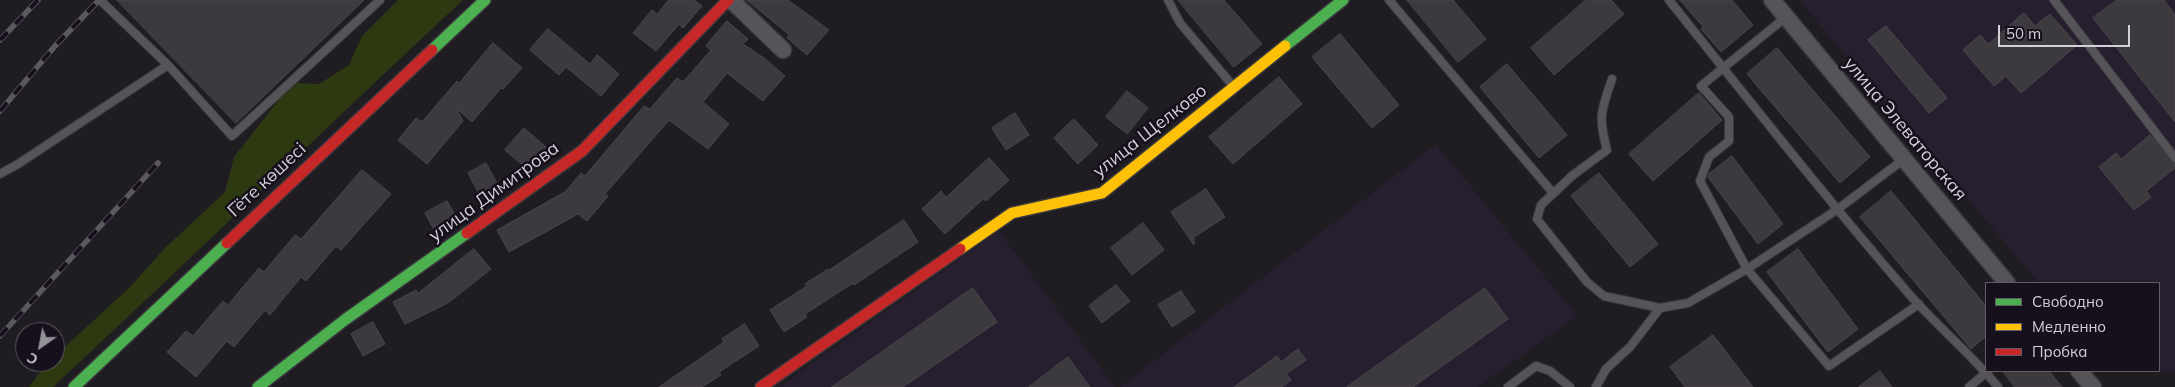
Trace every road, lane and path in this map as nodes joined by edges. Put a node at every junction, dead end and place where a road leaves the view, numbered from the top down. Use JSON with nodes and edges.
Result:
{"nodes":[{"id":1,"x":100,"y":0,"type":"edge"},
{"id":2,"x":380,"y":0,"type":"edge"},
{"id":3,"x":485,"y":0,"type":"edge"},
{"id":4,"x":730,"y":0,"type":"edge"},
{"id":5,"x":1168,"y":0,"type":"edge"},
{"id":6,"x":1343,"y":0,"type":"edge"},
{"id":7,"x":1389,"y":0,"type":"edge"},
{"id":8,"x":1669,"y":0,"type":"edge"},
{"id":9,"x":1772,"y":0,"type":"edge"},
{"id":10,"x":2054,"y":0,"type":"edge"},
{"id":11,"x":1786,"y":17,"type":"junction"},
{"id":12,"x":783,"y":50,"type":"dead end"},
{"id":13,"x":168,"y":65,"type":"junction"},
{"id":14,"x":1724,"y":68,"type":"junction"},
{"id":15,"x":1612,"y":79,"type":"dead end"},
{"id":16,"x":1234,"y":87,"type":"junction"},
{"id":17,"x":2175,"y":158,"type":"edge"},
{"id":18,"x":1904,"y":159,"type":"junction"},
{"id":19,"x":0,"y":174,"type":"edge"},
{"id":20,"x":1554,"y":193,"type":"junction"},
{"id":21,"x":1838,"y":209,"type":"junction"},
{"id":22,"x":1747,"y":269,"type":"junction"},
{"id":23,"x":2005,"y":282,"type":"edge"},
{"id":24,"x":1919,"y":304,"type":"junction"},
{"id":25,"x":1660,"y":308,"type":"junction"},
{"id":26,"x":1985,"y":370,"type":"edge"},
{"id":27,"x":1987,"y":372,"type":"edge"},
{"id":28,"x":2080,"y":372,"type":"edge"},
{"id":29,"x":74,"y":387,"type":"edge"},
{"id":30,"x":258,"y":387,"type":"edge"},
{"id":31,"x":761,"y":387,"type":"edge"},
{"id":32,"x":1508,"y":387,"type":"edge"},
{"id":33,"x":1570,"y":387,"type":"edge"},
{"id":34,"x":1596,"y":387,"type":"edge"},
{"id":35,"x":1969,"y":387,"type":"edge"},
{"id":36,"x":1998,"y":387,"type":"edge"},
{"id":37,"x":2093,"y":387,"type":"edge"}],
"edges":[{"from":1,"to":13,"type":"lane"},
{"from":2,"to":13,"type":"lane"},
{"from":3,"to":29,"type":"street","name":"Гёте көшесі"},
{"from":4,"to":12,"type":"street"},
{"from":4,"to":30,"type":"street","name":"улица Димитрова"},
{"from":5,"to":16,"type":"lane"},
{"from":6,"to":16,"type":"street","name":"улица Щелково"},
{"from":7,"to":20,"type":"lane"},
{"from":8,"to":14,"type":"lane"},
{"from":9,"to":11,"type":"street","name":"улица Элеваторская"},
{"from":10,"to":17,"type":"lane"},
{"from":11,"to":14,"type":"lane"},
{"from":11,"to":18,"type":"street","name":"улица Элеваторская"},
{"from":13,"to":19,"type":"lane"},
{"from":14,"to":21,"type":"lane"},
{"from":14,"to":22,"type":"lane"},
{"from":15,"to":20,"type":"lane"},
{"from":16,"to":31,"type":"street","name":"улица Щелково"},
{"from":18,"to":21,"type":"lane"},
{"from":18,"to":23,"type":"street","name":"улица Элеваторская"},
{"from":20,"to":25,"type":"lane"},
{"from":21,"to":22,"type":"lane"},
{"from":21,"to":24,"type":"lane"},
{"from":22,"to":24,"type":"lane"},
{"from":22,"to":25,"type":"lane"},
{"from":24,"to":26,"type":"lane"},
{"from":25,"to":34,"type":"lane"},
{"from":27,"to":35,"type":"lane"},
{"from":27,"to":36,"type":"lane"},
{"from":28,"to":37,"type":"street"},
{"from":32,"to":33,"type":"lane"}]}
